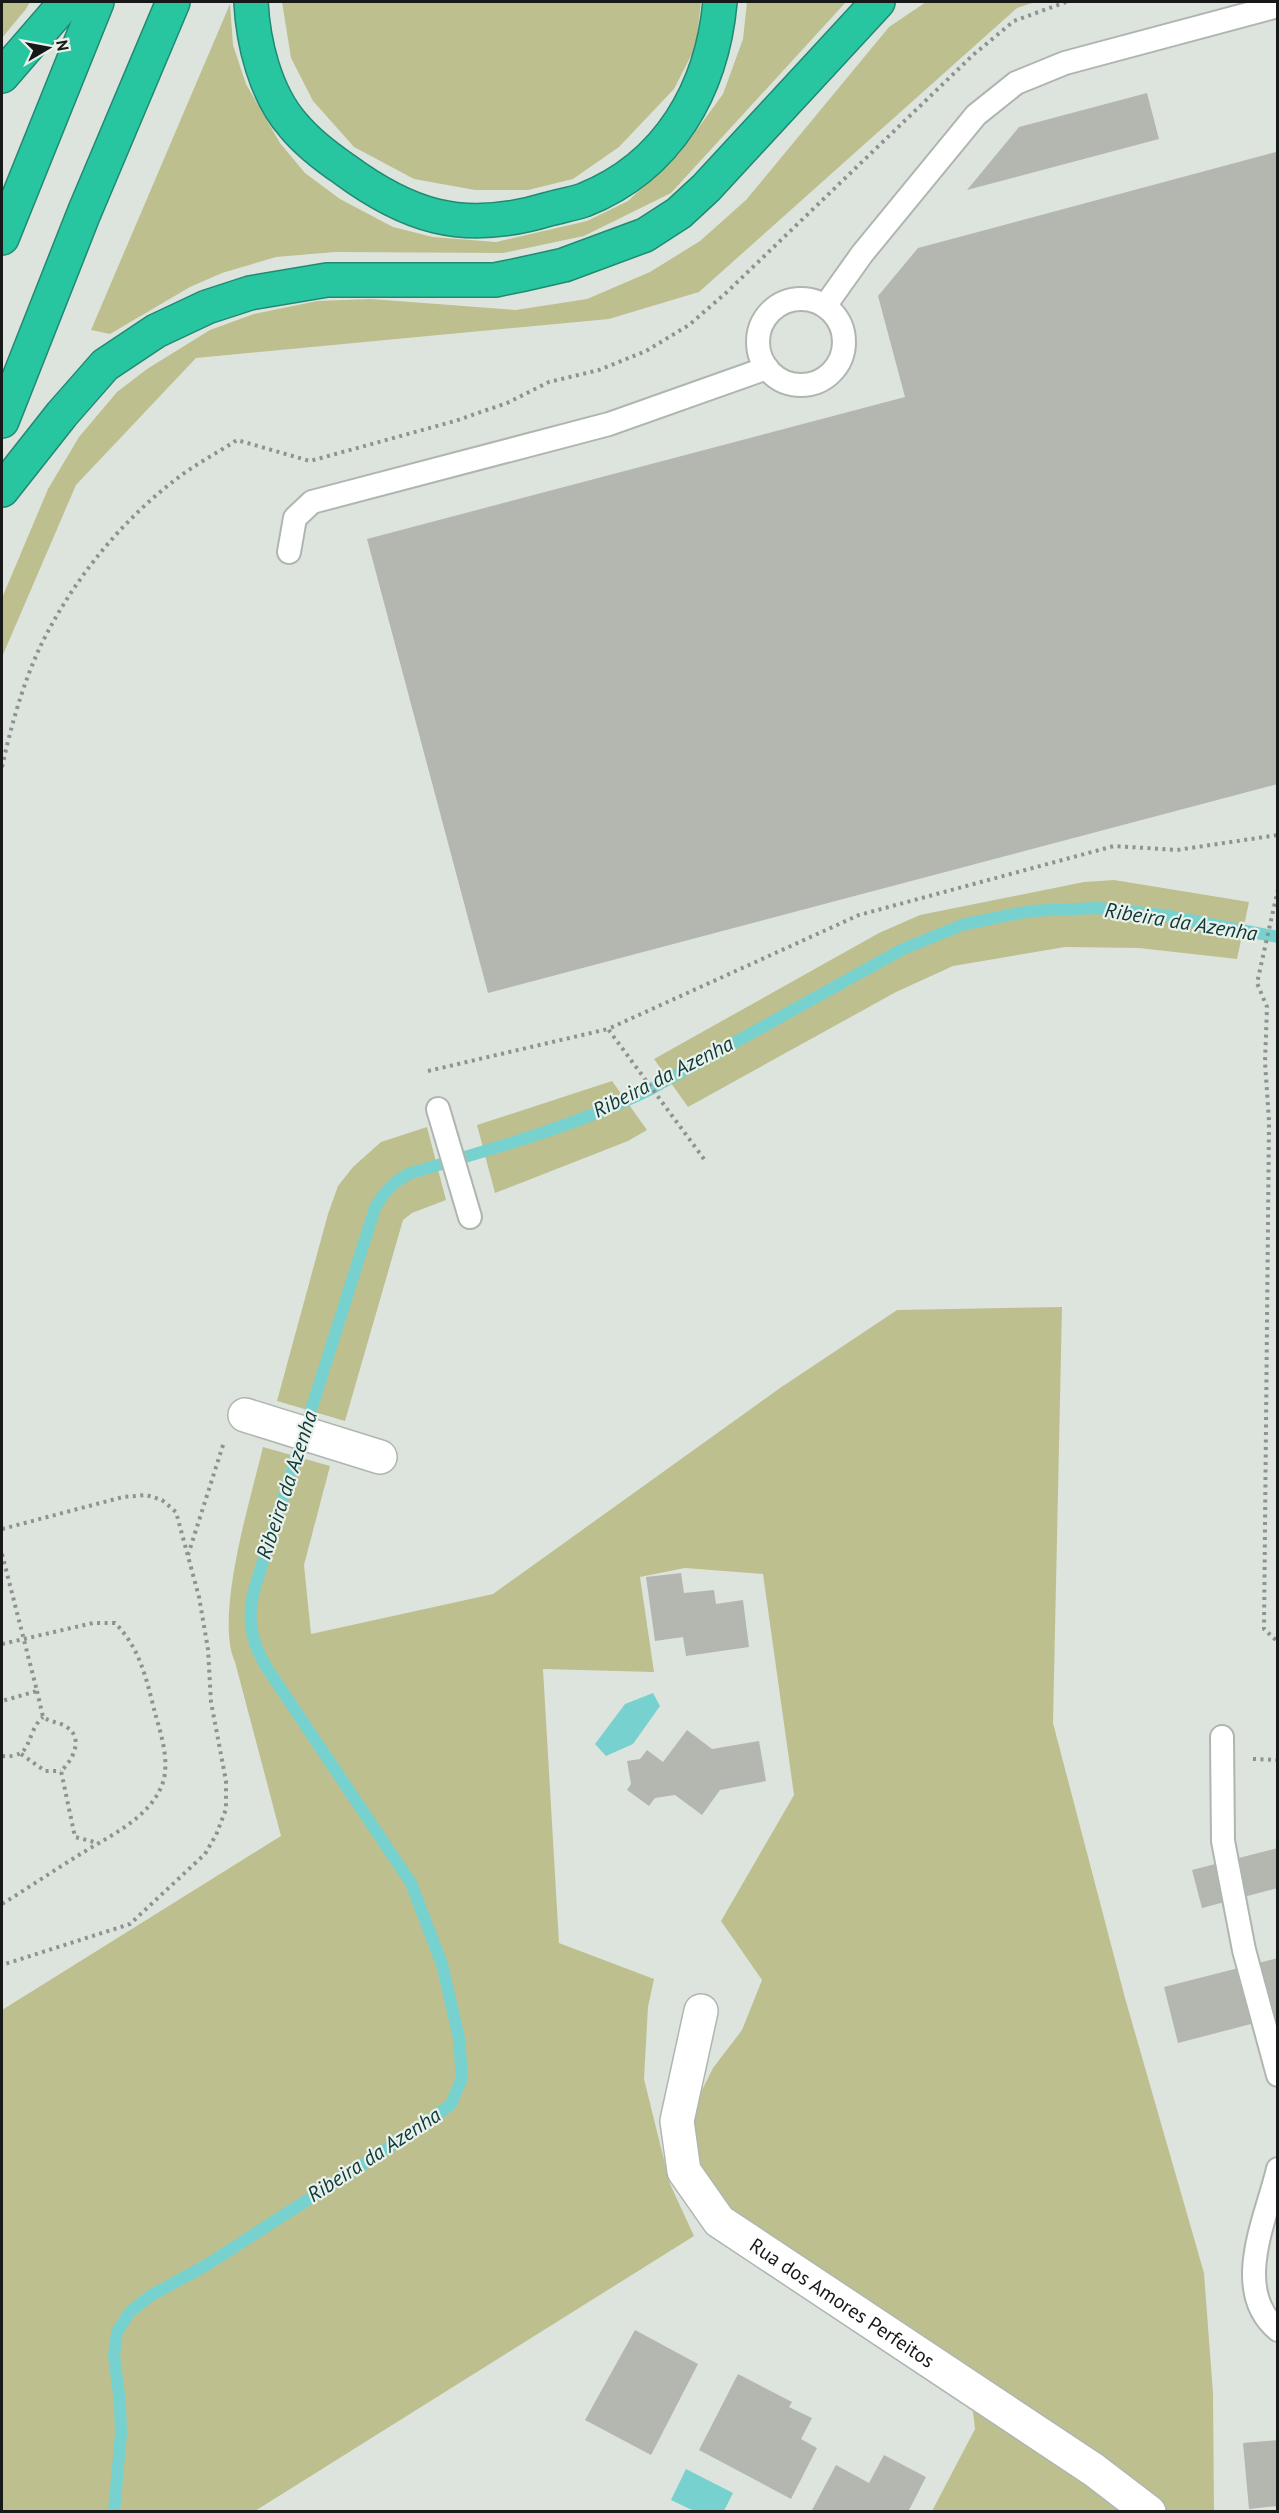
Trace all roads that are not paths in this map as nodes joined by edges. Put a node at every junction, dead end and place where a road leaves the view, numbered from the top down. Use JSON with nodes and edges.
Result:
{"nodes":[{"id":1,"x":66,"y":2,"type":"edge"},
{"id":2,"x":97,"y":2,"type":"edge"},
{"id":3,"x":173,"y":2,"type":"edge"},
{"id":4,"x":251,"y":2,"type":"edge"},
{"id":5,"x":720,"y":2,"type":"edge"},
{"id":6,"x":878,"y":2,"type":"edge"},
{"id":7,"x":1278,"y":6,"type":"edge"},
{"id":8,"x":2,"y":76,"type":"edge"},
{"id":9,"x":2,"y":238,"type":"edge"},
{"id":10,"x":825,"y":306,"type":"junction"},
{"id":11,"x":767,"y":368,"type":"junction"},
{"id":12,"x":2,"y":422,"type":"edge"},
{"id":13,"x":2,"y":490,"type":"edge"},
{"id":14,"x":288,"y":552,"type":"dead end"},
{"id":15,"x":438,"y":1109,"type":"dead end"},
{"id":16,"x":470,"y":1217,"type":"dead end"},
{"id":17,"x":235,"y":1426,"type":"road end"},
{"id":18,"x":368,"y":1453,"type":"dead end"},
{"id":19,"x":1222,"y":1737,"type":"dead end"},
{"id":20,"x":700,"y":2011,"type":"dead end"},
{"id":21,"x":1278,"y":2075,"type":"edge"},
{"id":22,"x":1278,"y":2169,"type":"edge"},
{"id":23,"x":1278,"y":2330,"type":"edge"},
{"id":24,"x":1149,"y":2511,"type":"edge"}],
"edges":[{"from":1,"to":8,"type":"highway"},
{"from":2,"to":9,"type":"highway"},
{"from":3,"to":12,"type":"highway"},
{"from":4,"to":5,"type":"highway"},
{"from":6,"to":13,"type":"highway"},
{"from":7,"to":10,"type":"lane"},
{"from":10,"to":11,"type":"lane"},
{"from":10,"to":11,"type":"lane"},
{"from":11,"to":14,"type":"lane"},
{"from":15,"to":16,"type":"lane"},
{"from":17,"to":18,"type":"street"},
{"from":19,"to":21,"type":"lane"},
{"from":20,"to":24,"type":"street","name":"Rua dos Amores Perfeitos"},
{"from":22,"to":23,"type":"lane"}]}
